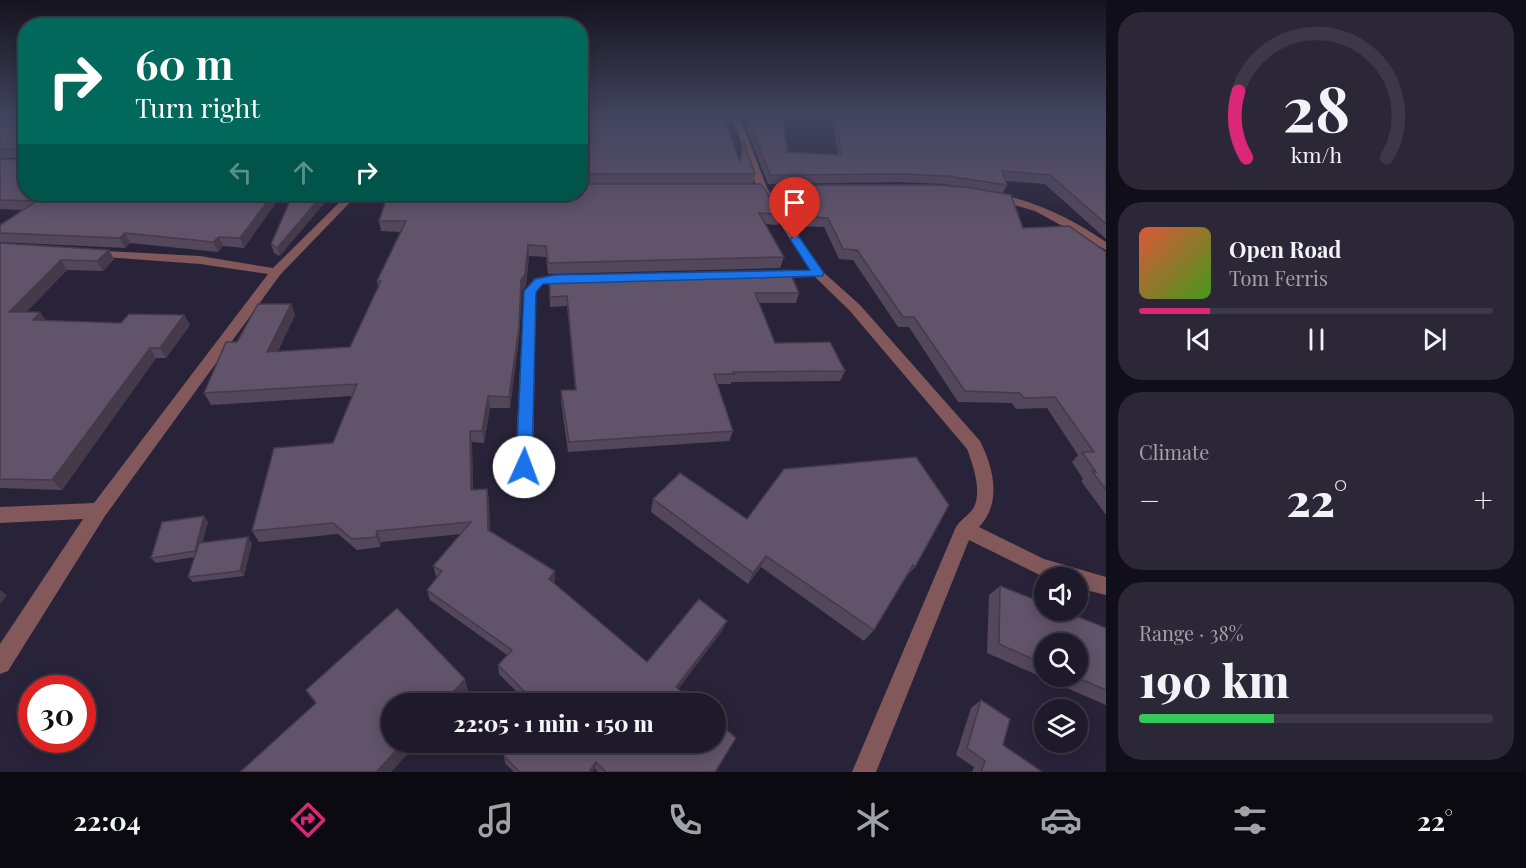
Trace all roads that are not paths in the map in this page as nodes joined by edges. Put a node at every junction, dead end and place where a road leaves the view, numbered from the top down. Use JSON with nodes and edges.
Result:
{"nodes":[{"id":1,"x":749,"y":153,"type":"edge"},
{"id":2,"x":979,"y":194,"type":"edge"},
{"id":3,"x":346,"y":201,"type":"edge"},
{"id":4,"x":1106,"y":248,"type":"edge"},
{"id":5,"x":81,"y":251,"type":"edge"},
{"id":6,"x":276,"y":272,"type":"junction"},
{"id":7,"x":818,"y":273,"type":"junction"},
{"id":8,"x":761,"y":274,"type":"edge"},
{"id":9,"x":588,"y":278,"type":"edge"},
{"id":10,"x":524,"y":467,"type":"dead end"},
{"id":11,"x":99,"y":511,"type":"junction"},
{"id":12,"x":0,"y":515,"type":"edge"},
{"id":13,"x":964,"y":530,"type":"junction"},
{"id":14,"x":1042,"y":567,"type":"edge"},
{"id":15,"x":1088,"y":581,"type":"edge"},
{"id":16,"x":1106,"y":586,"type":"edge"},
{"id":17,"x":0,"y":663,"type":"edge"},
{"id":18,"x":864,"y":772,"type":"edge"}],
"edges":[{"from":1,"to":7,"type":"street"},
{"from":2,"to":4,"type":"street"},
{"from":3,"to":6,"type":"street"},
{"from":5,"to":6,"type":"street"},
{"from":6,"to":11,"type":"street"},
{"from":7,"to":8,"type":"street"},
{"from":7,"to":13,"type":"street"},
{"from":9,"to":10,"type":"street"},
{"from":11,"to":12,"type":"street"},
{"from":11,"to":17,"type":"street"},
{"from":13,"to":14,"type":"street"},
{"from":13,"to":18,"type":"street"},
{"from":15,"to":16,"type":"street"}]}
